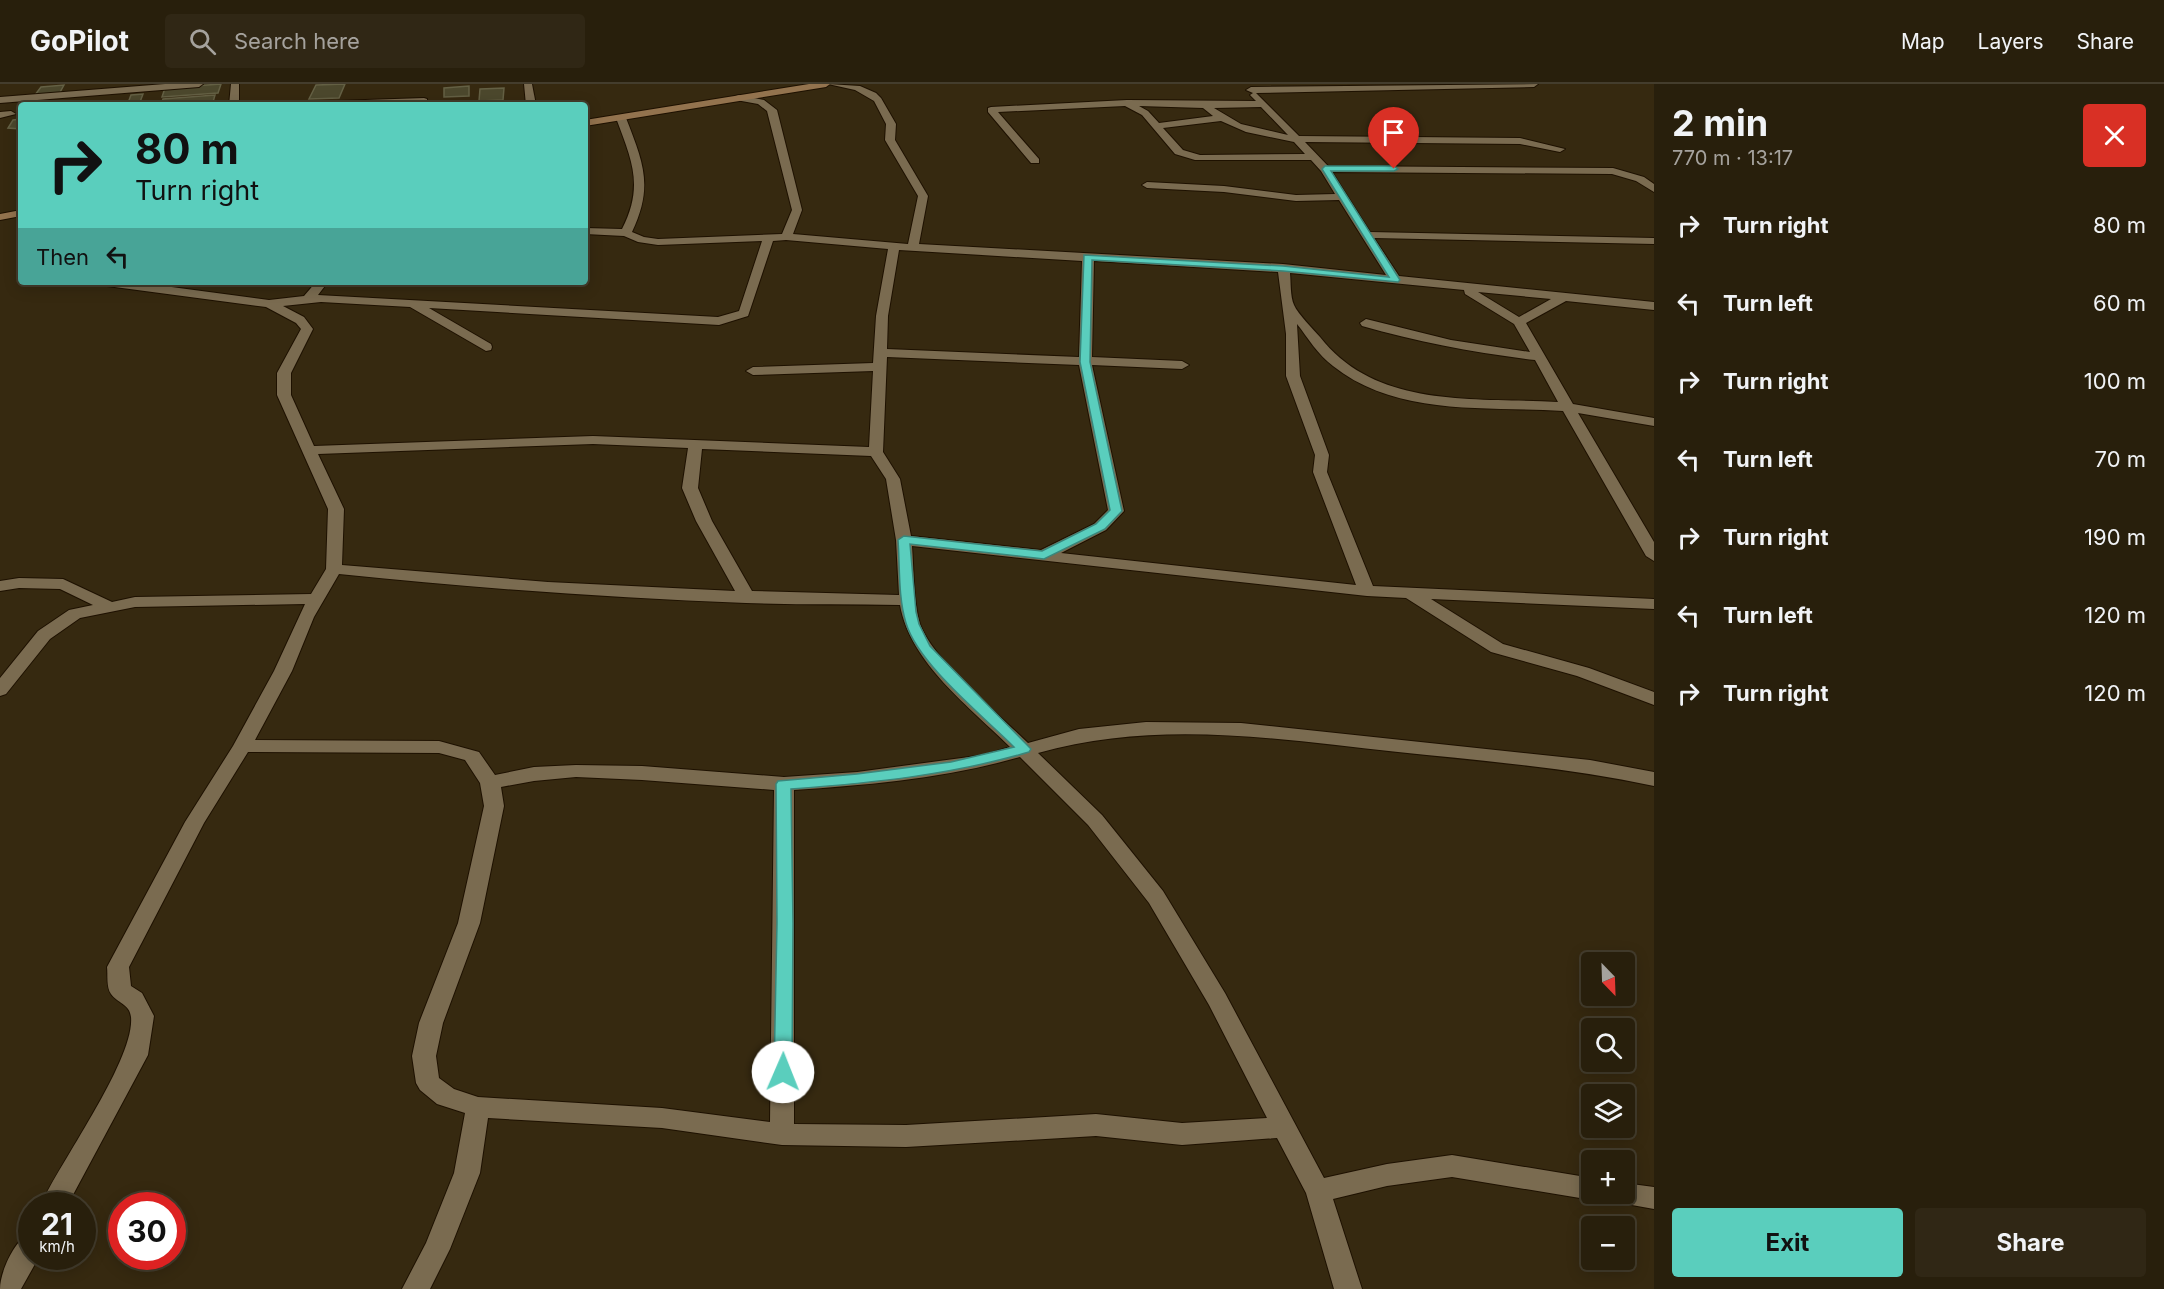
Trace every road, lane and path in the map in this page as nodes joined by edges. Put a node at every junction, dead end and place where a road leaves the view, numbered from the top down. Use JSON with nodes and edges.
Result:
{"nodes":[{"id":1,"x":200,"y":84,"type":"edge"},
{"id":2,"x":235,"y":84,"type":"edge"},
{"id":3,"x":528,"y":84,"type":"edge"},
{"id":4,"x":826,"y":84,"type":"edge"},
{"id":5,"x":832,"y":84,"type":"edge"},
{"id":6,"x":1534,"y":84,"type":"edge"},
{"id":7,"x":1249,"y":87,"type":"edge"},
{"id":8,"x":739,"y":98,"type":"junction"},
{"id":9,"x":425,"y":99,"type":"edge"},
{"id":10,"x":0,"y":100,"type":"edge"},
{"id":11,"x":234,"y":102,"type":"edge"},
{"id":12,"x":366,"y":102,"type":"edge"},
{"id":13,"x":531,"y":102,"type":"edge"},
{"id":14,"x":1127,"y":103,"type":"junction"},
{"id":15,"x":1262,"y":104,"type":"junction"},
{"id":16,"x":1205,"y":105,"type":"junction"},
{"id":17,"x":621,"y":118,"type":"junction"},
{"id":18,"x":1221,"y":118,"type":"junction"},
{"id":19,"x":588,"y":123,"type":"edge"},
{"id":20,"x":1158,"y":126,"type":"junction"},
{"id":21,"x":1299,"y":139,"type":"junction"},
{"id":22,"x":1560,"y":148,"type":"dead end"},
{"id":23,"x":1316,"y":157,"type":"junction"},
{"id":24,"x":1035,"y":161,"type":"dead end"},
{"id":25,"x":1325,"y":169,"type":"junction"},
{"id":26,"x":1147,"y":185,"type":"dead end"},
{"id":27,"x":1654,"y":189,"type":"edge"},
{"id":28,"x":1344,"y":197,"type":"junction"},
{"id":29,"x":18,"y":214,"type":"edge"},
{"id":30,"x":0,"y":217,"type":"edge"},
{"id":31,"x":588,"y":231,"type":"edge"},
{"id":32,"x":626,"y":233,"type":"junction"},
{"id":33,"x":1365,"y":235,"type":"junction"},
{"id":34,"x":769,"y":237,"type":"junction"},
{"id":35,"x":786,"y":237,"type":"junction"},
{"id":36,"x":1654,"y":241,"type":"edge"},
{"id":37,"x":904,"y":247,"type":"junction"},
{"id":38,"x":1088,"y":257,"type":"junction"},
{"id":39,"x":1283,"y":268,"type":"junction"},
{"id":40,"x":1395,"y":280,"type":"junction"},
{"id":41,"x":129,"y":285,"type":"edge"},
{"id":42,"x":320,"y":285,"type":"edge"},
{"id":43,"x":1464,"y":288,"type":"junction"},
{"id":44,"x":1562,"y":298,"type":"junction"},
{"id":45,"x":308,"y":299,"type":"junction"},
{"id":46,"x":413,"y":303,"type":"junction"},
{"id":47,"x":269,"y":304,"type":"junction"},
{"id":48,"x":1288,"y":306,"type":"junction"},
{"id":49,"x":1654,"y":306,"type":"edge"},
{"id":50,"x":1519,"y":322,"type":"junction"},
{"id":51,"x":1366,"y":323,"type":"dead end"},
{"id":52,"x":486,"y":347,"type":"dead end"},
{"id":53,"x":1539,"y":357,"type":"junction"},
{"id":54,"x":880,"y":360,"type":"junction"},
{"id":55,"x":1085,"y":362,"type":"junction"},
{"id":56,"x":1182,"y":365,"type":"dead end"},
{"id":57,"x":753,"y":371,"type":"dead end"},
{"id":58,"x":1568,"y":408,"type":"junction"},
{"id":59,"x":1654,"y":422,"type":"edge"},
{"id":60,"x":696,"y":443,"type":"junction"},
{"id":61,"x":311,"y":450,"type":"junction"},
{"id":62,"x":876,"y":452,"type":"junction"},
{"id":63,"x":904,"y":540,"type":"junction"},
{"id":64,"x":1044,"y":555,"type":"junction"},
{"id":65,"x":1654,"y":556,"type":"edge"},
{"id":66,"x":334,"y":569,"type":"junction"},
{"id":67,"x":0,"y":586,"type":"edge"},
{"id":68,"x":1367,"y":591,"type":"junction"},
{"id":69,"x":1410,"y":592,"type":"junction"},
{"id":70,"x":747,"y":598,"type":"junction"},
{"id":71,"x":316,"y":599,"type":"junction"},
{"id":72,"x":908,"y":600,"type":"junction"},
{"id":73,"x":1654,"y":604,"type":"edge"},
{"id":74,"x":108,"y":606,"type":"junction"},
{"id":75,"x":0,"y":690,"type":"edge"},
{"id":76,"x":1654,"y":699,"type":"edge"},
{"id":77,"x":242,"y":746,"type":"junction"},
{"id":78,"x":1024,"y":749,"type":"junction"},
{"id":79,"x":1654,"y":779,"type":"edge"},
{"id":80,"x":490,"y":782,"type":"junction"},
{"id":81,"x":784,"y":784,"type":"junction"},
{"id":82,"x":478,"y":1107,"type":"junction"},
{"id":83,"x":1284,"y":1127,"type":"junction"},
{"id":84,"x":782,"y":1134,"type":"junction"},
{"id":85,"x":1581,"y":1187,"type":"edge"},
{"id":86,"x":1317,"y":1191,"type":"junction"},
{"id":87,"x":60,"y":1192,"type":"edge"},
{"id":88,"x":1635,"y":1195,"type":"edge"},
{"id":89,"x":1654,"y":1198,"type":"edge"},
{"id":90,"x":18,"y":1269,"type":"edge"},
{"id":91,"x":7,"y":1289,"type":"edge"},
{"id":92,"x":417,"y":1289,"type":"edge"},
{"id":93,"x":1348,"y":1289,"type":"edge"}],
"edges":[{"from":1,"to":10,"type":"street"},
{"from":2,"to":11,"type":"street"},
{"from":3,"to":13,"type":"street"},
{"from":4,"to":8,"type":"street"},
{"from":5,"to":37,"type":"street"},
{"from":6,"to":7,"type":"street"},
{"from":7,"to":15,"type":"street"},
{"from":8,"to":17,"type":"street"},
{"from":8,"to":35,"type":"street"},
{"from":9,"to":12,"type":"street"},
{"from":14,"to":16,"type":"street"},
{"from":14,"to":20,"type":"street"},
{"from":14,"to":24,"type":"street"},
{"from":15,"to":16,"type":"street"},
{"from":15,"to":21,"type":"street"},
{"from":16,"to":18,"type":"street"},
{"from":17,"to":19,"type":"street"},
{"from":17,"to":32,"type":"street"},
{"from":18,"to":20,"type":"street"},
{"from":18,"to":21,"type":"street"},
{"from":20,"to":23,"type":"street"},
{"from":21,"to":22,"type":"street"},
{"from":21,"to":23,"type":"street"},
{"from":23,"to":25,"type":"street"},
{"from":25,"to":27,"type":"street"},
{"from":25,"to":28,"type":"street"},
{"from":26,"to":28,"type":"street"},
{"from":28,"to":33,"type":"street"},
{"from":29,"to":30,"type":"street"},
{"from":31,"to":32,"type":"street"},
{"from":32,"to":34,"type":"street"},
{"from":33,"to":36,"type":"street"},
{"from":33,"to":40,"type":"street"},
{"from":34,"to":35,"type":"street"},
{"from":34,"to":46,"type":"street"},
{"from":35,"to":37,"type":"street"},
{"from":37,"to":38,"type":"street"},
{"from":37,"to":54,"type":"street"},
{"from":38,"to":39,"type":"street"},
{"from":38,"to":55,"type":"street"},
{"from":39,"to":40,"type":"street"},
{"from":39,"to":48,"type":"street"},
{"from":40,"to":43,"type":"street"},
{"from":41,"to":47,"type":"street"},
{"from":42,"to":45,"type":"street"},
{"from":43,"to":44,"type":"street"},
{"from":43,"to":50,"type":"street"},
{"from":44,"to":49,"type":"street"},
{"from":44,"to":50,"type":"street"},
{"from":45,"to":46,"type":"street"},
{"from":45,"to":47,"type":"street"},
{"from":46,"to":52,"type":"street"},
{"from":47,"to":61,"type":"street"},
{"from":48,"to":58,"type":"street"},
{"from":48,"to":68,"type":"street"},
{"from":50,"to":53,"type":"street"},
{"from":51,"to":53,"type":"street"},
{"from":53,"to":58,"type":"street"},
{"from":54,"to":55,"type":"street"},
{"from":54,"to":57,"type":"street"},
{"from":54,"to":62,"type":"street"},
{"from":55,"to":56,"type":"street"},
{"from":55,"to":64,"type":"street"},
{"from":58,"to":59,"type":"street"},
{"from":58,"to":65,"type":"street"},
{"from":60,"to":61,"type":"street"},
{"from":60,"to":62,"type":"street"},
{"from":60,"to":70,"type":"street"},
{"from":61,"to":66,"type":"street"},
{"from":62,"to":63,"type":"street"},
{"from":63,"to":64,"type":"street"},
{"from":63,"to":72,"type":"street"},
{"from":64,"to":68,"type":"street"},
{"from":66,"to":70,"type":"street"},
{"from":66,"to":71,"type":"street"},
{"from":67,"to":74,"type":"street"},
{"from":68,"to":69,"type":"street"},
{"from":69,"to":73,"type":"street"},
{"from":69,"to":76,"type":"street"},
{"from":70,"to":72,"type":"street"},
{"from":71,"to":74,"type":"street"},
{"from":71,"to":77,"type":"street"},
{"from":72,"to":78,"type":"street"},
{"from":74,"to":75,"type":"street"},
{"from":77,"to":80,"type":"street"},
{"from":77,"to":87,"type":"street"},
{"from":78,"to":79,"type":"street"},
{"from":78,"to":81,"type":"street"},
{"from":78,"to":83,"type":"street"},
{"from":80,"to":81,"type":"street"},
{"from":80,"to":82,"type":"street"},
{"from":81,"to":84,"type":"street"},
{"from":82,"to":84,"type":"street"},
{"from":82,"to":92,"type":"street"},
{"from":83,"to":84,"type":"street"},
{"from":83,"to":86,"type":"street"},
{"from":85,"to":86,"type":"street"},
{"from":86,"to":93,"type":"street"},
{"from":88,"to":89,"type":"street"},
{"from":90,"to":91,"type":"street"}]}
